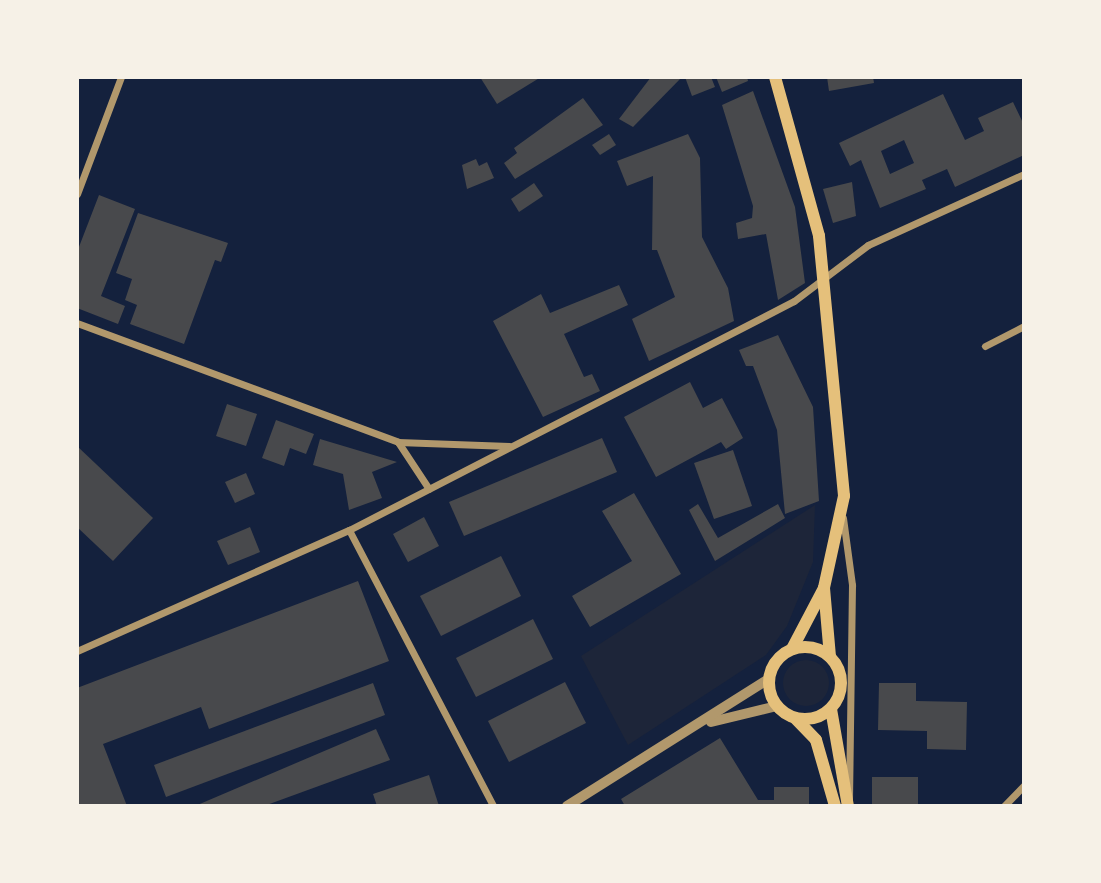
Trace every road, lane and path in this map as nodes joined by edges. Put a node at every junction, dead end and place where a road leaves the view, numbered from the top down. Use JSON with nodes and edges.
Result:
{"nodes":[{"id":1,"x":121,"y":77,"type":"edge"},
{"id":2,"x":775,"y":77,"type":"edge"},
{"id":3,"x":1024,"y":174,"type":"edge"},
{"id":4,"x":77,"y":194,"type":"edge"},
{"id":5,"x":826,"y":280,"type":"junction"},
{"id":6,"x":77,"y":323,"type":"edge"},
{"id":7,"x":1024,"y":326,"type":"edge"},
{"id":8,"x":985,"y":346,"type":"dead end"},
{"id":9,"x":398,"y":442,"type":"junction"},
{"id":10,"x":513,"y":446,"type":"junction"},
{"id":11,"x":429,"y":488,"type":"junction"},
{"id":12,"x":842,"y":514,"type":"junction"},
{"id":13,"x":349,"y":530,"type":"junction"},
{"id":14,"x":824,"y":588,"type":"junction"},
{"id":15,"x":792,"y":649,"type":"junction"},
{"id":16,"x":77,"y":651,"type":"edge"},
{"id":17,"x":830,"y":657,"type":"junction"},
{"id":18,"x":769,"y":679,"type":"junction"},
{"id":19,"x":777,"y":706,"type":"junction"},
{"id":20,"x":831,"y":709,"type":"junction"},
{"id":21,"x":795,"y":718,"type":"junction"},
{"id":22,"x":705,"y":724,"type":"junction"},
{"id":23,"x":1024,"y":785,"type":"edge"},
{"id":24,"x":843,"y":805,"type":"edge"},
{"id":25,"x":493,"y":806,"type":"edge"},
{"id":26,"x":567,"y":806,"type":"edge"},
{"id":27,"x":1004,"y":806,"type":"edge"}],
"edges":[{"from":1,"to":4,"type":"street"},
{"from":2,"to":5,"type":"main road"},
{"from":3,"to":5,"type":"street"},
{"from":5,"to":10,"type":"street"},
{"from":5,"to":12,"type":"main road"},
{"from":6,"to":9,"type":"street"},
{"from":7,"to":8,"type":"street"},
{"from":9,"to":10,"type":"street"},
{"from":9,"to":11,"type":"street"},
{"from":10,"to":11,"type":"street"},
{"from":11,"to":13,"type":"street"},
{"from":12,"to":14,"type":"main road"},
{"from":12,"to":24,"type":"street"},
{"from":13,"to":16,"type":"street"},
{"from":13,"to":25,"type":"street"},
{"from":14,"to":15,"type":"main road"},
{"from":14,"to":17,"type":"main road"},
{"from":15,"to":17,"type":"main road"},
{"from":15,"to":18,"type":"main road"},
{"from":17,"to":20,"type":"main road"},
{"from":18,"to":19,"type":"main road"},
{"from":18,"to":22,"type":"street"},
{"from":19,"to":21,"type":"main road"},
{"from":19,"to":22,"type":"street"},
{"from":20,"to":21,"type":"main road"},
{"from":20,"to":24,"type":"main road"},
{"from":21,"to":24,"type":"main road"},
{"from":22,"to":26,"type":"street"},
{"from":23,"to":27,"type":"street"}]}
